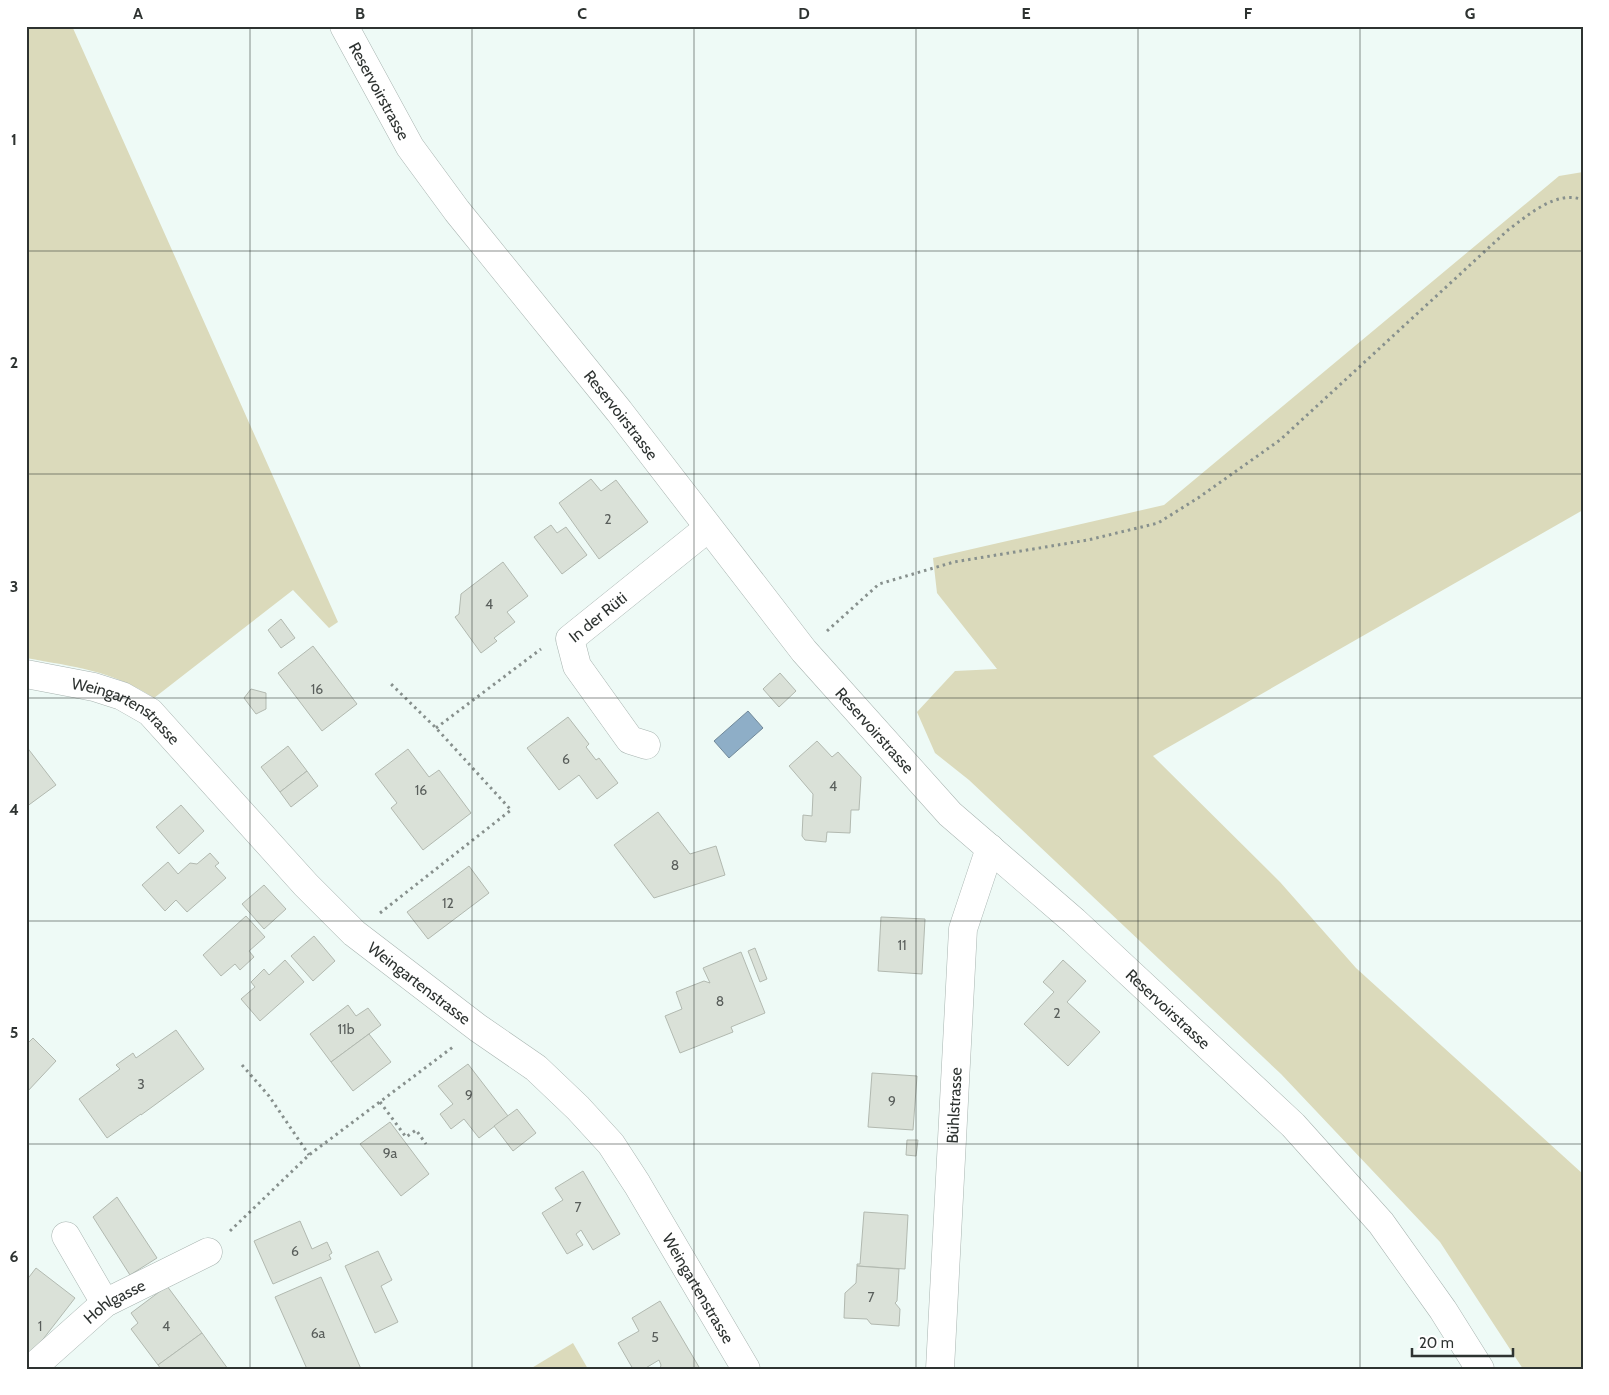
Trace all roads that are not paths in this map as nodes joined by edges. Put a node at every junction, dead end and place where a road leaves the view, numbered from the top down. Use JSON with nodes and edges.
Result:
{"nodes":[{"id":1,"x":344,"y":26,"type":"edge"},
{"id":2,"x":708,"y":528,"type":"junction"},
{"id":3,"x":26,"y":674,"type":"edge"},
{"id":4,"x":646,"y":745,"type":"dead end"},
{"id":5,"x":990,"y":848,"type":"junction"},
{"id":6,"x":66,"y":1236,"type":"dead end"},
{"id":7,"x":208,"y":1252,"type":"road end"},
{"id":8,"x":105,"y":1303,"type":"junction"},
{"id":9,"x":31,"y":1369,"type":"edge"},
{"id":10,"x":746,"y":1369,"type":"edge"},
{"id":11,"x":940,"y":1369,"type":"edge"},
{"id":12,"x":1480,"y":1369,"type":"edge"}],
"edges":[{"from":1,"to":2,"type":"street","name":"Reservoirstrasse"},
{"from":2,"to":4,"type":"street","name":"In der Rüti"},
{"from":2,"to":5,"type":"street","name":"Reservoirstrasse"},
{"from":3,"to":10,"type":"street","name":"Weingartenstrasse"},
{"from":5,"to":11,"type":"street","name":"Bühlstrasse"},
{"from":5,"to":12,"type":"street","name":"Reservoirstrasse"},
{"from":6,"to":8,"type":"street"},
{"from":7,"to":8,"type":"street","name":"Hohlgasse"},
{"from":8,"to":9,"type":"street","name":"Hohlgasse"}]}
